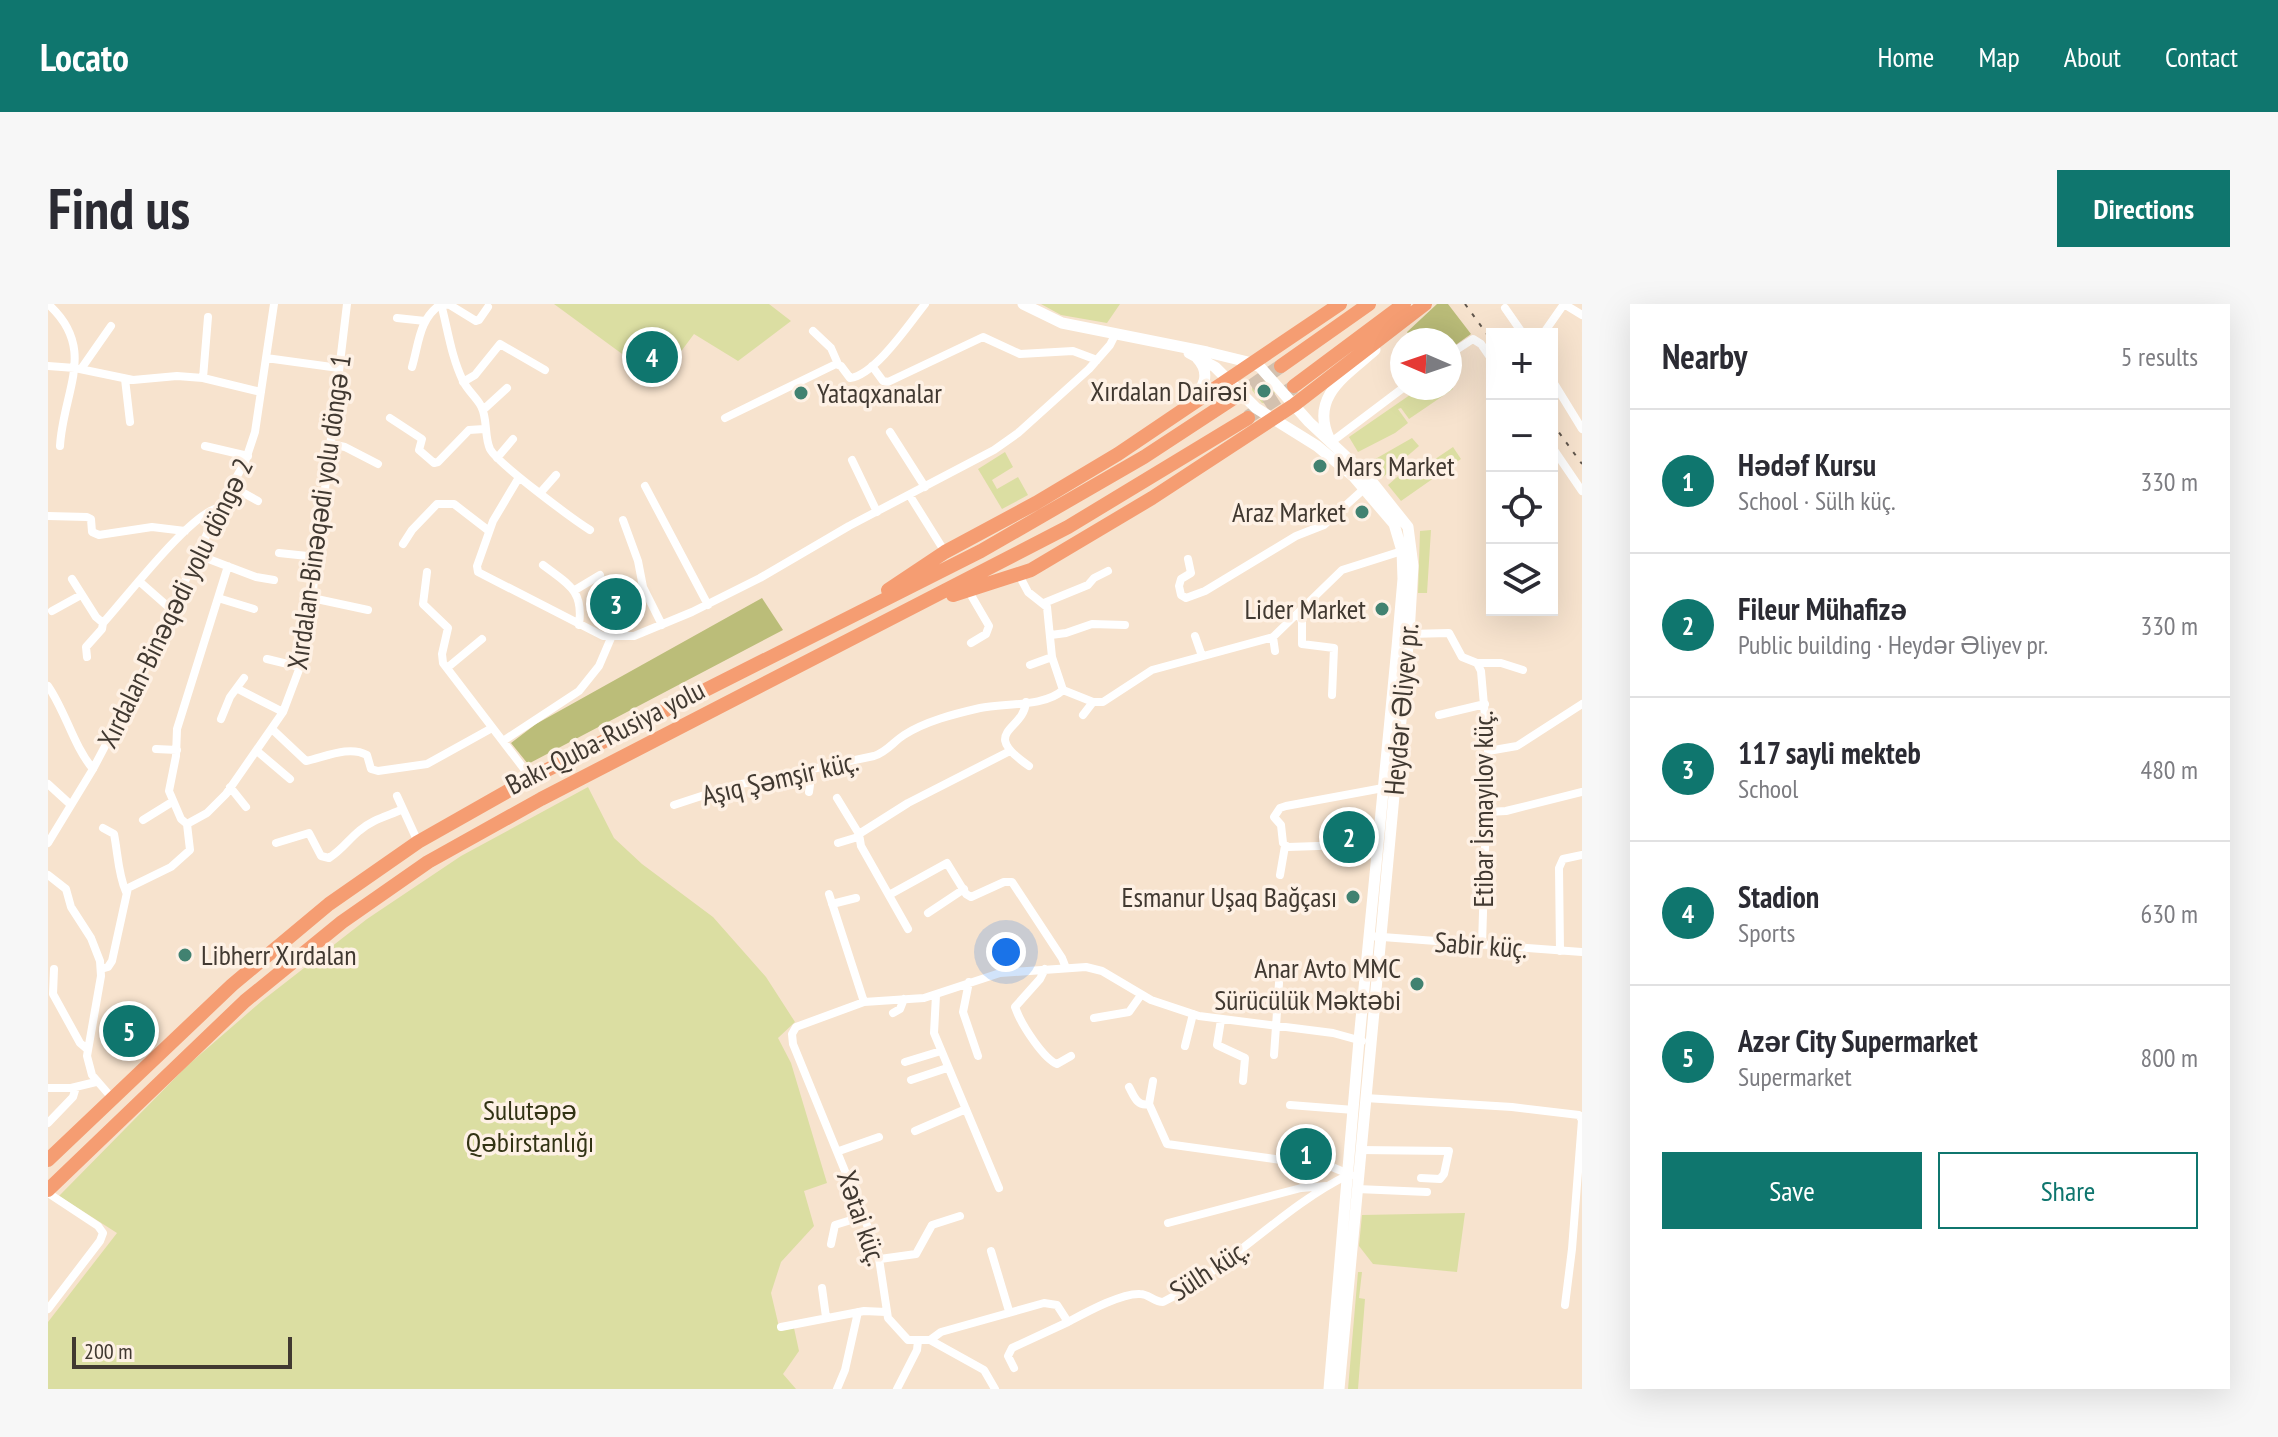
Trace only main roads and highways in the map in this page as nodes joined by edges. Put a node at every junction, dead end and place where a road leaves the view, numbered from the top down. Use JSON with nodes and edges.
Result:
{"nodes":[{"id":1,"x":1023,"y":304,"type":"edge"},
{"id":2,"x":1340,"y":304,"type":"edge"},
{"id":3,"x":1369,"y":304,"type":"edge"},
{"id":4,"x":1415,"y":307,"type":"edge"},
{"id":5,"x":1163,"y":342,"type":"junction"},
{"id":6,"x":1194,"y":355,"type":"junction"},
{"id":7,"x":1252,"y":363,"type":"junction"},
{"id":8,"x":1281,"y":366,"type":"tunnel mouth"},
{"id":9,"x":1229,"y":379,"type":"junction"},
{"id":10,"x":1294,"y":386,"type":"tunnel mouth"},
{"id":11,"x":1234,"y":398,"type":"tunnel mouth"},
{"id":12,"x":1294,"y":405,"type":"junction"},
{"id":13,"x":1248,"y":418,"type":"tunnel mouth"},
{"id":14,"x":1273,"y":419,"type":"junction"},
{"id":15,"x":1164,"y":424,"type":"junction"},
{"id":16,"x":1330,"y":443,"type":"junction"},
{"id":17,"x":1371,"y":490,"type":"junction"},
{"id":18,"x":914,"y":607,"type":"junction"},
{"id":19,"x":839,"y":623,"type":"junction"},
{"id":20,"x":1375,"y":937,"type":"junction"},
{"id":21,"x":1364,"y":1042,"type":"junction"},
{"id":22,"x":48,"y":1160,"type":"edge"},
{"id":23,"x":1354,"y":1180,"type":"junction"},
{"id":24,"x":48,"y":1192,"type":"edge"},
{"id":25,"x":1329,"y":1389,"type":"edge"},
{"id":26,"x":1339,"y":1389,"type":"edge"}],
"edges":[{"from":1,"to":5,"type":"main road"},
{"from":2,"to":7,"type":"highway"},
{"from":3,"to":8,"type":"highway"},
{"from":4,"to":10,"type":"highway"},
{"from":4,"to":12,"type":"highway"},
{"from":4,"to":16,"type":"main road"},
{"from":5,"to":6,"type":"main road"},
{"from":5,"to":7,"type":"main road"},
{"from":6,"to":9,"type":"main road"},
{"from":6,"to":15,"type":"main road"},
{"from":7,"to":9,"type":"highway"},
{"from":7,"to":12,"type":"main road"},
{"from":9,"to":14,"type":"main road"},
{"from":9,"to":15,"type":"highway"},
{"from":11,"to":19,"type":"highway","name":"Bakı-Quba-Rusiya yolu"},
{"from":12,"to":14,"type":"highway"},
{"from":12,"to":16,"type":"main road","name":"Heydər Əliyev pr."},
{"from":13,"to":18,"type":"highway","name":"Bakı-Quba-Rusiya yolu"},
{"from":14,"to":17,"type":"main road","name":"Heydər Əliyev pr."},
{"from":14,"to":18,"type":"highway"},
{"from":15,"to":19,"type":"highway"},
{"from":16,"to":17,"type":"main road","name":"Heydər Əliyev pr."},
{"from":17,"to":20,"type":"main road","name":"Heydər Əliyev pr."},
{"from":17,"to":20,"type":"main road","name":"Heydər Əliyev pr."},
{"from":18,"to":24,"type":"highway","name":"Bakı-Quba-Rusiya yolu"},
{"from":19,"to":22,"type":"highway","name":"Bakı-Quba-Rusiya yolu"},
{"from":20,"to":21,"type":"main road","name":"Heydər Əliyev pr."},
{"from":21,"to":23,"type":"main road","name":"Heydər Əliyev pr."},
{"from":21,"to":23,"type":"main road","name":"Heydər Əliyev pr."},
{"from":23,"to":25,"type":"main road","name":"Heydər Əliyev pr."},
{"from":23,"to":26,"type":"main road","name":"Heydər Əliyev pr."}]}
